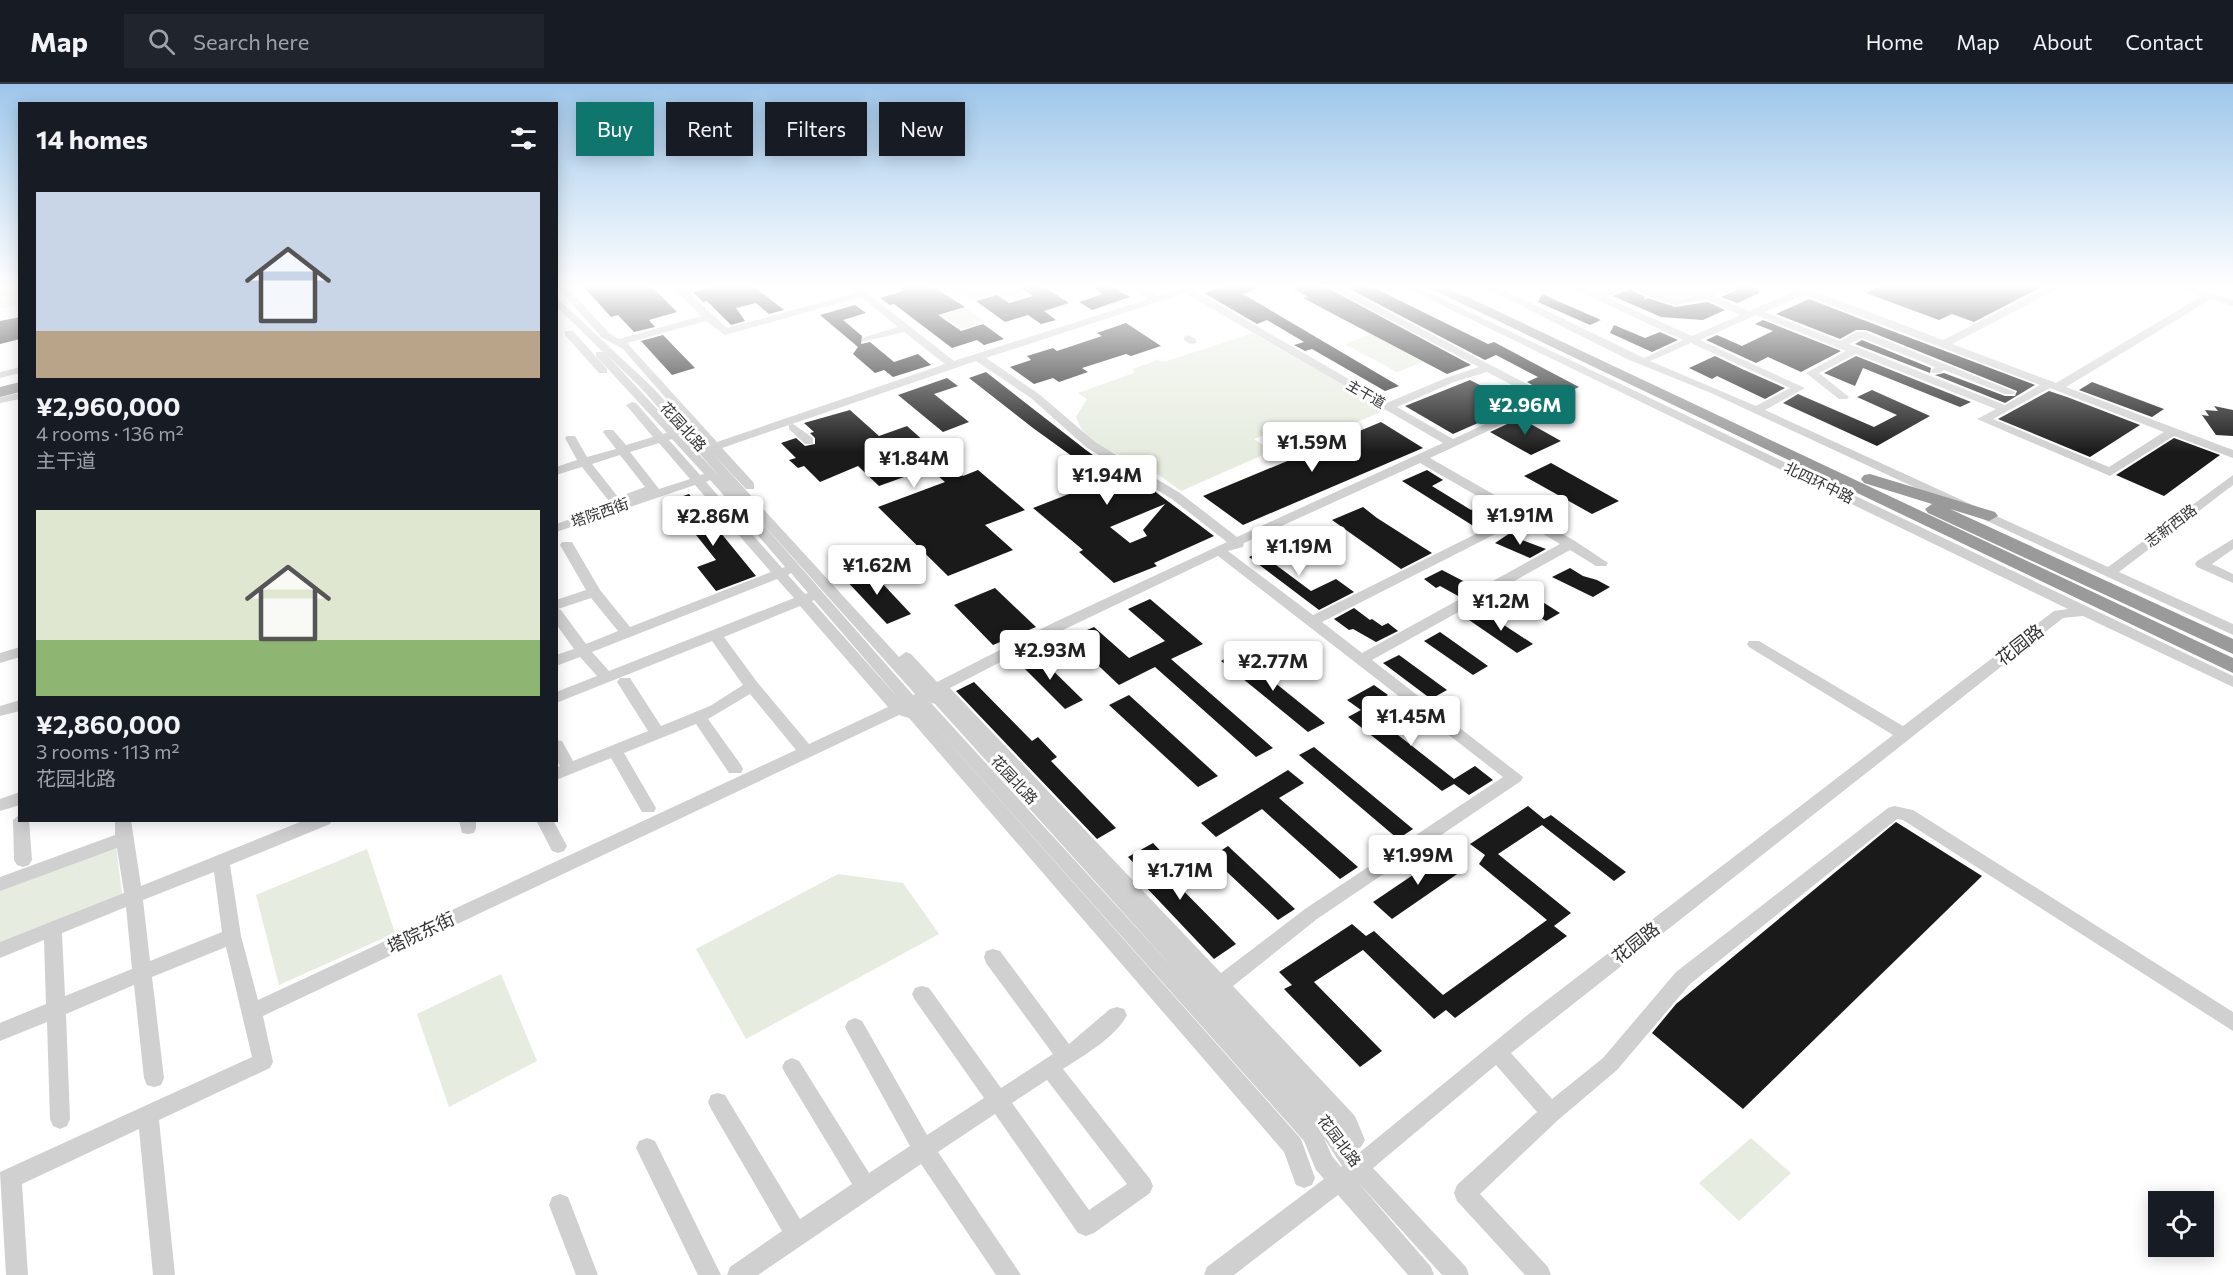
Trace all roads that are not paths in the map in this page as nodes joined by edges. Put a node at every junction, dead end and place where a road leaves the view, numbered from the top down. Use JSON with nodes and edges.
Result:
{"nodes":[{"id":1,"x":576,"y":341,"type":"edge"},
{"id":2,"x":588,"y":341,"type":"edge"},
{"id":3,"x":598,"y":341,"type":"edge"},
{"id":4,"x":616,"y":341,"type":"edge"},
{"id":5,"x":624,"y":341,"type":"edge"},
{"id":6,"x":921,"y":341,"type":"edge"},
{"id":7,"x":1028,"y":341,"type":"edge"},
{"id":8,"x":1273,"y":341,"type":"edge"},
{"id":9,"x":1435,"y":341,"type":"edge"},
{"id":10,"x":1521,"y":341,"type":"edge"},
{"id":11,"x":1551,"y":341,"type":"edge"},
{"id":12,"x":1571,"y":341,"type":"edge"},
{"id":13,"x":1598,"y":341,"type":"edge"},
{"id":14,"x":1609,"y":341,"type":"edge"},
{"id":15,"x":1689,"y":341,"type":"edge"},
{"id":16,"x":1696,"y":341,"type":"edge"},
{"id":17,"x":1827,"y":341,"type":"edge"},
{"id":18,"x":1848,"y":341,"type":"edge"},
{"id":19,"x":1878,"y":341,"type":"edge"},
{"id":20,"x":1934,"y":341,"type":"edge"},
{"id":21,"x":1950,"y":341,"type":"edge"},
{"id":22,"x":2132,"y":341,"type":"edge"},
{"id":23,"x":619,"y":342,"type":"junction"},
{"id":24,"x":1943,"y":344,"type":"junction"},
{"id":25,"x":1840,"y":345,"type":"junction"},
{"id":26,"x":1854,"y":351,"type":"junction"},
{"id":27,"x":976,"y":357,"type":"junction"},
{"id":28,"x":1648,"y":358,"type":"junction"},
{"id":29,"x":952,"y":365,"type":"junction"},
{"id":30,"x":1943,"y":366,"type":"junction"},
{"id":31,"x":1488,"y":368,"type":"junction"},
{"id":32,"x":18,"y":370,"type":"edge"},
{"id":33,"x":1811,"y":373,"type":"junction"},
{"id":34,"x":0,"y":375,"type":"edge"},
{"id":35,"x":18,"y":376,"type":"edge"},
{"id":36,"x":1925,"y":377,"type":"junction"},
{"id":37,"x":0,"y":381,"type":"edge"},
{"id":38,"x":18,"y":382,"type":"edge"},
{"id":39,"x":2053,"y":386,"type":"junction"},
{"id":40,"x":0,"y":387,"type":"edge"},
{"id":41,"x":18,"y":388,"type":"edge"},
{"id":42,"x":1798,"y":388,"type":"junction"},
{"id":43,"x":1715,"y":391,"type":"junction"},
{"id":44,"x":0,"y":392,"type":"edge"},
{"id":45,"x":2009,"y":392,"type":"dead end"},
{"id":46,"x":18,"y":396,"type":"edge"},
{"id":47,"x":1843,"y":397,"type":"dead end"},
{"id":48,"x":0,"y":400,"type":"edge"},
{"id":49,"x":1388,"y":407,"type":"junction"},
{"id":50,"x":2006,"y":409,"type":"junction"},
{"id":51,"x":1756,"y":410,"type":"junction"},
{"id":52,"x":793,"y":427,"type":"dead end"},
{"id":53,"x":2173,"y":431,"type":"junction"},
{"id":54,"x":609,"y":432,"type":"dead end"},
{"id":55,"x":667,"y":436,"type":"junction"},
{"id":56,"x":571,"y":438,"type":"dead end"},
{"id":57,"x":810,"y":441,"type":"dead end"},
{"id":58,"x":1453,"y":444,"type":"junction"},
{"id":59,"x":709,"y":448,"type":"junction"},
{"id":60,"x":623,"y":450,"type":"junction"},
{"id":61,"x":2233,"y":454,"type":"edge"},
{"id":62,"x":1421,"y":458,"type":"junction"},
{"id":63,"x":584,"y":462,"type":"junction"},
{"id":64,"x":558,"y":470,"type":"edge"},
{"id":65,"x":705,"y":478,"type":"junction"},
{"id":66,"x":2233,"y":479,"type":"edge"},
{"id":67,"x":1865,"y":484,"type":"junction"},
{"id":68,"x":1522,"y":516,"type":"junction"},
{"id":69,"x":1989,"y":516,"type":"junction"},
{"id":70,"x":558,"y":527,"type":"edge"},
{"id":71,"x":2233,"y":543,"type":"edge"},
{"id":72,"x":1238,"y":544,"type":"junction"},
{"id":73,"x":1570,"y":544,"type":"junction"},
{"id":74,"x":567,"y":545,"type":"dead end"},
{"id":75,"x":1953,"y":547,"type":"junction"},
{"id":76,"x":1220,"y":551,"type":"junction"},
{"id":77,"x":1601,"y":563,"type":"dead end"},
{"id":78,"x":787,"y":571,"type":"junction"},
{"id":79,"x":2109,"y":573,"type":"junction"},
{"id":80,"x":2233,"y":579,"type":"edge"},
{"id":81,"x":594,"y":592,"type":"junction"},
{"id":82,"x":2047,"y":592,"type":"junction"},
{"id":83,"x":810,"y":597,"type":"junction"},
{"id":84,"x":558,"y":604,"type":"edge"},
{"id":85,"x":2087,"y":611,"type":"junction"},
{"id":86,"x":2059,"y":615,"type":"junction"},
{"id":87,"x":558,"y":616,"type":"edge"},
{"id":88,"x":1311,"y":622,"type":"junction"},
{"id":89,"x":2233,"y":630,"type":"edge"},
{"id":90,"x":627,"y":633,"type":"junction"},
{"id":91,"x":715,"y":635,"type":"junction"},
{"id":92,"x":1754,"y":644,"type":"dead end"},
{"id":93,"x":2233,"y":647,"type":"edge"},
{"id":94,"x":583,"y":651,"type":"junction"},
{"id":95,"x":18,"y":653,"type":"edge"},
{"id":96,"x":0,"y":658,"type":"edge"},
{"id":97,"x":558,"y":660,"type":"edge"},
{"id":98,"x":1360,"y":660,"type":"junction"},
{"id":99,"x":2233,"y":666,"type":"edge"},
{"id":100,"x":607,"y":678,"type":"junction"},
{"id":101,"x":625,"y":682,"type":"dead end"},
{"id":102,"x":2233,"y":682,"type":"edge"},
{"id":103,"x":752,"y":686,"type":"junction"},
{"id":104,"x":558,"y":697,"type":"edge"},
{"id":105,"x":917,"y":699,"type":"junction"},
{"id":106,"x":18,"y":706,"type":"edge"},
{"id":107,"x":0,"y":711,"type":"edge"},
{"id":108,"x":699,"y":717,"type":"junction"},
{"id":109,"x":658,"y":733,"type":"junction"},
{"id":110,"x":1904,"y":734,"type":"junction"},
{"id":111,"x":615,"y":751,"type":"junction"},
{"id":112,"x":807,"y":752,"type":"junction"},
{"id":113,"x":558,"y":753,"type":"edge"},
{"id":114,"x":735,"y":769,"type":"dead end"},
{"id":115,"x":563,"y":772,"type":"edge"},
{"id":116,"x":18,"y":799,"type":"edge"},
{"id":117,"x":0,"y":805,"type":"edge"},
{"id":118,"x":648,"y":808,"type":"dead end"},
{"id":119,"x":21,"y":822,"type":"edge"},
{"id":120,"x":123,"y":822,"type":"edge"},
{"id":121,"x":319,"y":822,"type":"edge"},
{"id":122,"x":545,"y":822,"type":"edge"},
{"id":123,"x":124,"y":838,"type":"junction"},
{"id":124,"x":558,"y":846,"type":"dead end"},
{"id":125,"x":24,"y":860,"type":"dead end"},
{"id":126,"x":221,"y":863,"type":"junction"},
{"id":127,"x":0,"y":884,"type":"edge"},
{"id":128,"x":134,"y":897,"type":"junction"},
{"id":129,"x":53,"y":928,"type":"junction"},
{"id":130,"x":232,"y":936,"type":"junction"},
{"id":131,"x":0,"y":950,"type":"edge"},
{"id":132,"x":993,"y":957,"type":"dead end"},
{"id":133,"x":142,"y":973,"type":"junction"},
{"id":134,"x":1212,"y":987,"type":"junction"},
{"id":135,"x":922,"y":994,"type":"dead end"},
{"id":136,"x":56,"y":1009,"type":"junction"},
{"id":137,"x":252,"y":1012,"type":"junction"},
{"id":138,"x":1117,"y":1015,"type":"dead end"},
{"id":139,"x":2233,"y":1022,"type":"edge"},
{"id":140,"x":855,"y":1027,"type":"dead end"},
{"id":141,"x":0,"y":1032,"type":"edge"},
{"id":142,"x":1497,"y":1052,"type":"junction"},
{"id":143,"x":1058,"y":1062,"type":"junction"},
{"id":144,"x":792,"y":1067,"type":"dead end"},
{"id":145,"x":154,"y":1078,"type":"dead end"},
{"id":146,"x":997,"y":1101,"type":"junction"},
{"id":147,"x":718,"y":1102,"type":"dead end"},
{"id":148,"x":1551,"y":1113,"type":"junction"},
{"id":149,"x":148,"y":1115,"type":"junction"},
{"id":150,"x":60,"y":1119,"type":"dead end"},
{"id":151,"x":1354,"y":1140,"type":"dead end"},
{"id":152,"x":647,"y":1148,"type":"dead end"},
{"id":153,"x":924,"y":1150,"type":"junction"},
{"id":154,"x":1358,"y":1167,"type":"junction"},
{"id":155,"x":1304,"y":1178,"type":"dead end"},
{"id":156,"x":6,"y":1180,"type":"edge"},
{"id":157,"x":1339,"y":1180,"type":"junction"},
{"id":158,"x":866,"y":1187,"type":"junction"},
{"id":159,"x":560,"y":1205,"type":"dead end"},
{"id":160,"x":796,"y":1234,"type":"junction"},
{"id":161,"x":17,"y":1275,"type":"edge"},
{"id":162,"x":164,"y":1275,"type":"edge"},
{"id":163,"x":587,"y":1275,"type":"edge"},
{"id":164,"x":710,"y":1275,"type":"edge"},
{"id":165,"x":738,"y":1275,"type":"edge"},
{"id":166,"x":1010,"y":1275,"type":"edge"},
{"id":167,"x":1215,"y":1275,"type":"edge"},
{"id":168,"x":1423,"y":1275,"type":"edge"},
{"id":169,"x":1458,"y":1275,"type":"edge"},
{"id":170,"x":1540,"y":1275,"type":"edge"}],
"edges":[{"from":1,"to":55,"type":"street"},
{"from":2,"to":55,"type":"street","name":"花园北路"},
{"from":3,"to":59,"type":"street","name":"花园北路"},
{"from":4,"to":23,"type":"street"},
{"from":5,"to":23,"type":"street"},
{"from":6,"to":29,"type":"street"},
{"from":7,"to":27,"type":"street"},
{"from":8,"to":49,"type":"street","name":"主干道"},
{"from":9,"to":31,"type":"street"},
{"from":10,"to":75,"type":"street","name":"北四环中路"},
{"from":11,"to":67,"type":"highway","name":"北四环中路"},
{"from":12,"to":67,"type":"highway","name":"北四环中路"},
{"from":13,"to":43,"type":"street"},
{"from":14,"to":28,"type":"street"},
{"from":15,"to":28,"type":"street"},
{"from":16,"to":42,"type":"street"},
{"from":17,"to":25,"type":"street"},
{"from":18,"to":25,"type":"street"},
{"from":19,"to":30,"type":"street"},
{"from":20,"to":24,"type":"street"},
{"from":21,"to":24,"type":"street"},
{"from":22,"to":39,"type":"street"},
{"from":23,"to":59,"type":"street"},
{"from":24,"to":39,"type":"street"},
{"from":25,"to":26,"type":"street"},
{"from":26,"to":33,"type":"street"},
{"from":26,"to":36,"type":"street"},
{"from":27,"to":29,"type":"street"},
{"from":27,"to":72,"type":"street"},
{"from":28,"to":43,"type":"street"},
{"from":29,"to":59,"type":"street"},
{"from":30,"to":36,"type":"street"},
{"from":30,"to":45,"type":"street"},
{"from":31,"to":49,"type":"street"},
{"from":31,"to":58,"type":"street","name":"塔院东街"},
{"from":32,"to":34,"type":"street"},
{"from":33,"to":42,"type":"street"},
{"from":33,"to":47,"type":"street"},
{"from":35,"to":37,"type":"highway"},
{"from":36,"to":50,"type":"street"},
{"from":38,"to":40,"type":"highway"},
{"from":39,"to":50,"type":"street"},
{"from":39,"to":53,"type":"street"},
{"from":41,"to":44,"type":"highway"},
{"from":42,"to":51,"type":"street"},
{"from":43,"to":51,"type":"street"},
{"from":46,"to":48,"type":"street"},
{"from":49,"to":58,"type":"street","name":"主干道"},
{"from":50,"to":53,"type":"street"},
{"from":51,"to":69,"type":"street"},
{"from":52,"to":57,"type":"street"},
{"from":53,"to":61,"type":"street"},
{"from":54,"to":60,"type":"street"},
{"from":55,"to":60,"type":"street"},
{"from":55,"to":65,"type":"street"},
{"from":56,"to":63,"type":"street"},
{"from":58,"to":62,"type":"street","name":"塔院东街"},
{"from":59,"to":105,"type":"street"},
{"from":60,"to":63,"type":"street"},
{"from":60,"to":63,"type":"street"},
{"from":62,"to":68,"type":"street"},
{"from":62,"to":72,"type":"street","name":"塔院东街"},
{"from":63,"to":64,"type":"street"},
{"from":65,"to":70,"type":"street","name":"塔院西街"},
{"from":65,"to":78,"type":"street"},
{"from":66,"to":79,"type":"street","name":"志新西路"},
{"from":67,"to":69,"type":"highway"},
{"from":67,"to":75,"type":"highway"},
{"from":67,"to":93,"type":"highway","name":"北四环中路"},
{"from":67,"to":99,"type":"highway","name":"北四环中路"},
{"from":68,"to":73,"type":"street"},
{"from":68,"to":88,"type":"street"},
{"from":69,"to":79,"type":"street"},
{"from":71,"to":80,"type":"street"},
{"from":72,"to":76,"type":"street","name":"塔院东街"},
{"from":73,"to":77,"type":"street"},
{"from":73,"to":98,"type":"street"},
{"from":74,"to":81,"type":"street"},
{"from":75,"to":82,"type":"street","name":"北四环中路"},
{"from":76,"to":88,"type":"street"},
{"from":76,"to":105,"type":"street","name":"塔院东街"},
{"from":78,"to":83,"type":"street"},
{"from":78,"to":90,"type":"street"},
{"from":79,"to":89,"type":"street"},
{"from":81,"to":84,"type":"street"},
{"from":81,"to":90,"type":"street"},
{"from":82,"to":85,"type":"street","name":"北四环中路"},
{"from":82,"to":86,"type":"street"},
{"from":83,"to":91,"type":"street"},
{"from":83,"to":105,"type":"street"},
{"from":85,"to":86,"type":"street"},
{"from":85,"to":102,"type":"street","name":"北四环中路"},
{"from":86,"to":110,"type":"street","name":"花园路"},
{"from":87,"to":94,"type":"street"},
{"from":88,"to":98,"type":"street"},
{"from":90,"to":94,"type":"street"},
{"from":91,"to":100,"type":"street"},
{"from":91,"to":103,"type":"street"},
{"from":92,"to":110,"type":"street"},
{"from":94,"to":97,"type":"street"},
{"from":94,"to":100,"type":"street"},
{"from":95,"to":96,"type":"street"},
{"from":98,"to":134,"type":"street"},
{"from":100,"to":104,"type":"street"},
{"from":101,"to":109,"type":"street"},
{"from":103,"to":108,"type":"street"},
{"from":103,"to":112,"type":"street"},
{"from":105,"to":112,"type":"street","name":"塔院东街"},
{"from":105,"to":134,"type":"street","name":"花园北路"},
{"from":105,"to":155,"type":"street"},
{"from":105,"to":157,"type":"street","name":"花园北路"},
{"from":106,"to":107,"type":"street"},
{"from":108,"to":109,"type":"street"},
{"from":108,"to":114,"type":"street"},
{"from":109,"to":111,"type":"street"},
{"from":110,"to":142,"type":"street","name":"花园路"},
{"from":111,"to":115,"type":"street"},
{"from":111,"to":118,"type":"street"},
{"from":112,"to":137,"type":"street","name":"塔院东街"},
{"from":113,"to":115,"type":"street"},
{"from":116,"to":117,"type":"street"},
{"from":119,"to":125,"type":"street"},
{"from":120,"to":123,"type":"street"},
{"from":121,"to":126,"type":"street"},
{"from":122,"to":124,"type":"street"},
{"from":123,"to":127,"type":"street"},
{"from":123,"to":128,"type":"street"},
{"from":126,"to":128,"type":"street"},
{"from":126,"to":130,"type":"street"},
{"from":128,"to":129,"type":"street"},
{"from":128,"to":133,"type":"street"},
{"from":129,"to":131,"type":"street"},
{"from":129,"to":136,"type":"street"},
{"from":130,"to":133,"type":"street"},
{"from":130,"to":137,"type":"street"},
{"from":132,"to":143,"type":"street"},
{"from":133,"to":136,"type":"street"},
{"from":133,"to":145,"type":"street"},
{"from":134,"to":151,"type":"street"},
{"from":134,"to":154,"type":"street","name":"花园北路"},
{"from":135,"to":146,"type":"street"},
{"from":136,"to":141,"type":"street"},
{"from":136,"to":150,"type":"street"},
{"from":137,"to":149,"type":"street"},
{"from":138,"to":143,"type":"street"},
{"from":139,"to":148,"type":"street"},
{"from":140,"to":153,"type":"street"},
{"from":142,"to":148,"type":"street"},
{"from":142,"to":154,"type":"street","name":"花园路"},
{"from":143,"to":146,"type":"street"},
{"from":143,"to":146,"type":"street"},
{"from":144,"to":158,"type":"street"},
{"from":146,"to":153,"type":"street"},
{"from":147,"to":160,"type":"street"},
{"from":148,"to":170,"type":"street"},
{"from":149,"to":156,"type":"street"},
{"from":149,"to":162,"type":"street"},
{"from":152,"to":164,"type":"street"},
{"from":153,"to":158,"type":"street"},
{"from":153,"to":166,"type":"street"},
{"from":154,"to":157,"type":"street","name":"花园路"},
{"from":154,"to":169,"type":"street","name":"花园北路"},
{"from":156,"to":161,"type":"street"},
{"from":157,"to":167,"type":"street","name":"花园路"},
{"from":157,"to":168,"type":"street","name":"花园北路"},
{"from":158,"to":160,"type":"street"},
{"from":159,"to":163,"type":"street"},
{"from":160,"to":165,"type":"street"}]}
